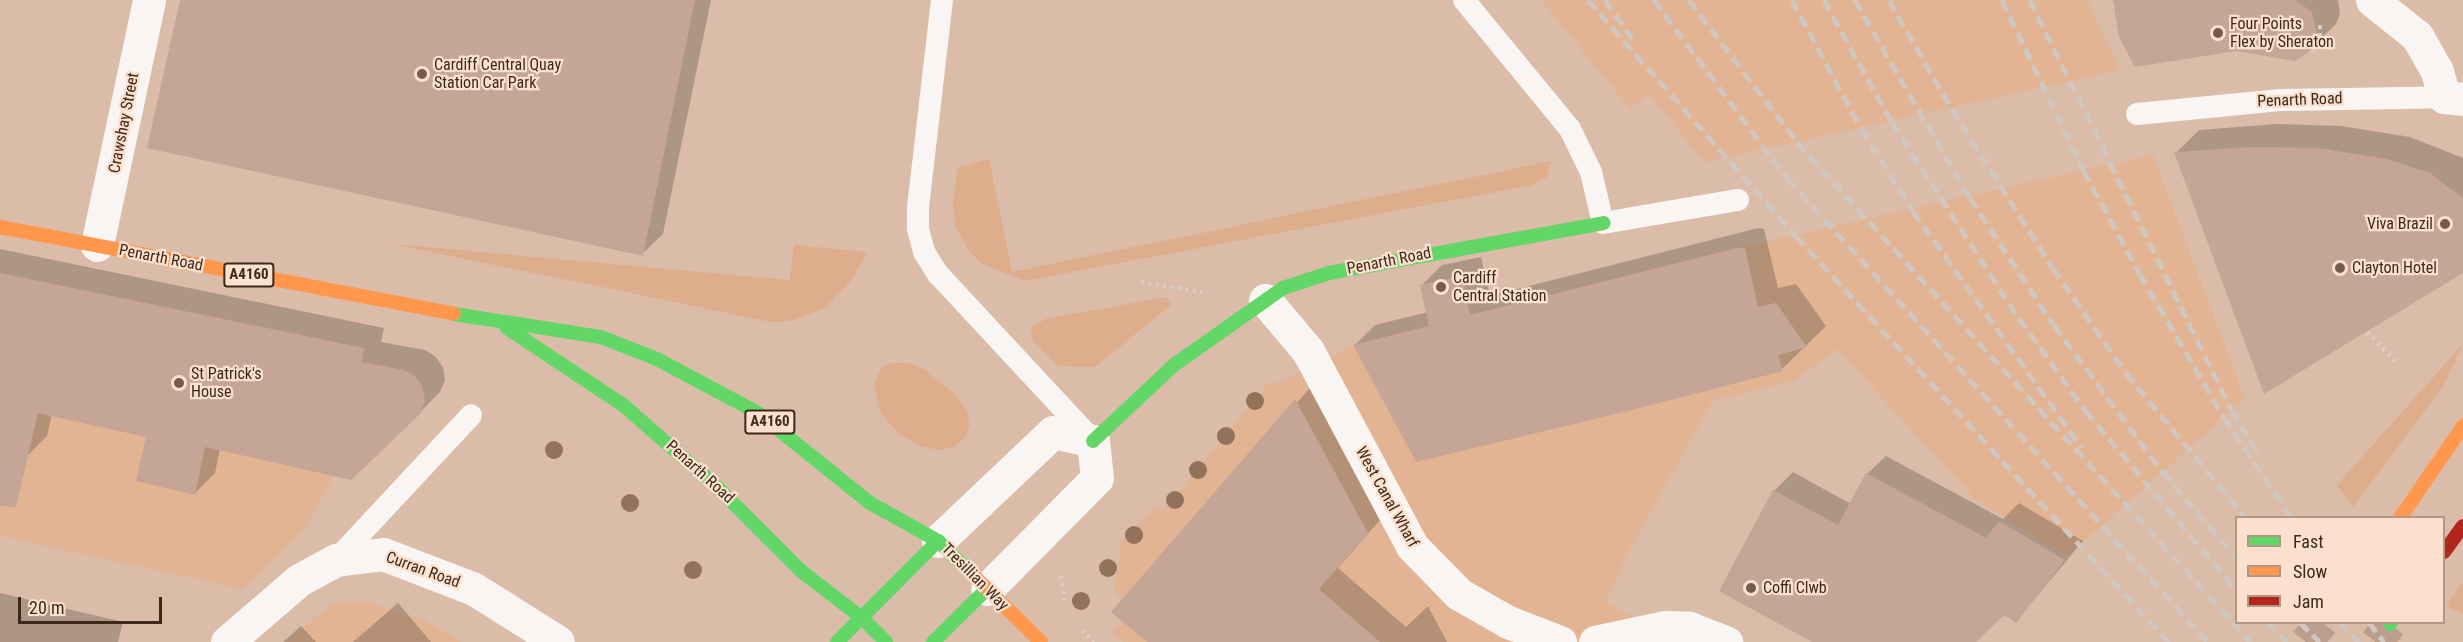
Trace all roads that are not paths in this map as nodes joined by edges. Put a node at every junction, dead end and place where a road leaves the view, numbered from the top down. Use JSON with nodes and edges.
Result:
{"nodes":[{"id":1,"x":148,"y":0,"type":"edge"},
{"id":2,"x":942,"y":0,"type":"edge"},
{"id":3,"x":1464,"y":0,"type":"edge"},
{"id":4,"x":2372,"y":0,"type":"edge"},
{"id":5,"x":2453,"y":98,"type":"edge"},
{"id":6,"x":2137,"y":114,"type":"dead end"},
{"id":7,"x":1738,"y":200,"type":"dead end"},
{"id":8,"x":1603,"y":223,"type":"junction"},
{"id":9,"x":0,"y":227,"type":"edge"},
{"id":10,"x":97,"y":245,"type":"junction"},
{"id":11,"x":1265,"y":300,"type":"junction"},
{"id":12,"x":498,"y":322,"type":"junction"},
{"id":13,"x":471,"y":415,"type":"dead end"},
{"id":14,"x":2463,"y":426,"type":"edge"},
{"id":15,"x":1093,"y":441,"type":"junction"},
{"id":16,"x":870,"y":504,"type":"joint"},
{"id":17,"x":2401,"y":516,"type":"edge"},
{"id":18,"x":2463,"y":526,"type":"edge"},
{"id":19,"x":938,"y":541,"type":"junction"},
{"id":20,"x":2445,"y":551,"type":"edge"},
{"id":21,"x":336,"y":560,"type":"junction"},
{"id":22,"x":987,"y":589,"type":"junction"},
{"id":23,"x":862,"y":618,"type":"junction"},
{"id":24,"x":228,"y":642,"type":"edge"},
{"id":25,"x":558,"y":642,"type":"edge"},
{"id":26,"x":837,"y":642,"type":"edge"},
{"id":27,"x":886,"y":642,"type":"edge"},
{"id":28,"x":933,"y":642,"type":"edge"},
{"id":29,"x":1041,"y":642,"type":"edge"},
{"id":30,"x":1560,"y":642,"type":"edge"},
{"id":31,"x":1595,"y":642,"type":"edge"},
{"id":32,"x":1726,"y":642,"type":"edge"}],
"edges":[{"from":1,"to":10,"type":"street","name":"Crawshay Street"},
{"from":2,"to":15,"type":"lane"},
{"from":3,"to":8,"type":"lane"},
{"from":4,"to":5,"type":"street"},
{"from":5,"to":6,"type":"lane","name":"Penarth Road"},
{"from":7,"to":8,"type":"lane","name":"Penarth Road"},
{"from":8,"to":11,"type":"main road","name":"Penarth Road"},
{"from":9,"to":10,"type":"main road","name":"Penarth Road","number":"A4160"},
{"from":10,"to":12,"type":"main road","name":"Penarth Road","number":"A4160"},
{"from":11,"to":15,"type":"main road","name":"Penarth Road"},
{"from":11,"to":30,"type":"street","name":"West Canal Wharf"},
{"from":12,"to":16,"type":"main road","name":"Penarth Road","number":"A4160"},
{"from":12,"to":23,"type":"main road","name":"Penarth Road","number":"A4160"},
{"from":13,"to":21,"type":"lane"},
{"from":14,"to":17,"type":"main road"},
{"from":15,"to":19,"type":"street"},
{"from":15,"to":22,"type":"street"},
{"from":16,"to":19,"type":"main road","name":"Tresillian Way","number":"A4160"},
{"from":18,"to":20,"type":"main road"},
{"from":19,"to":22,"type":"main road","name":"Tresillian Way","number":"A4160"},
{"from":19,"to":23,"type":"main road"},
{"from":21,"to":24,"type":"street","name":"Curran Road"},
{"from":21,"to":25,"type":"street","name":"Curran Road"},
{"from":22,"to":28,"type":"main road"},
{"from":22,"to":29,"type":"main road","name":"Tresillian Way","number":"A4160"},
{"from":23,"to":26,"type":"main road"},
{"from":23,"to":27,"type":"main road","name":"Penarth Road","number":"A4160"},
{"from":31,"to":32,"type":"street"}]}
